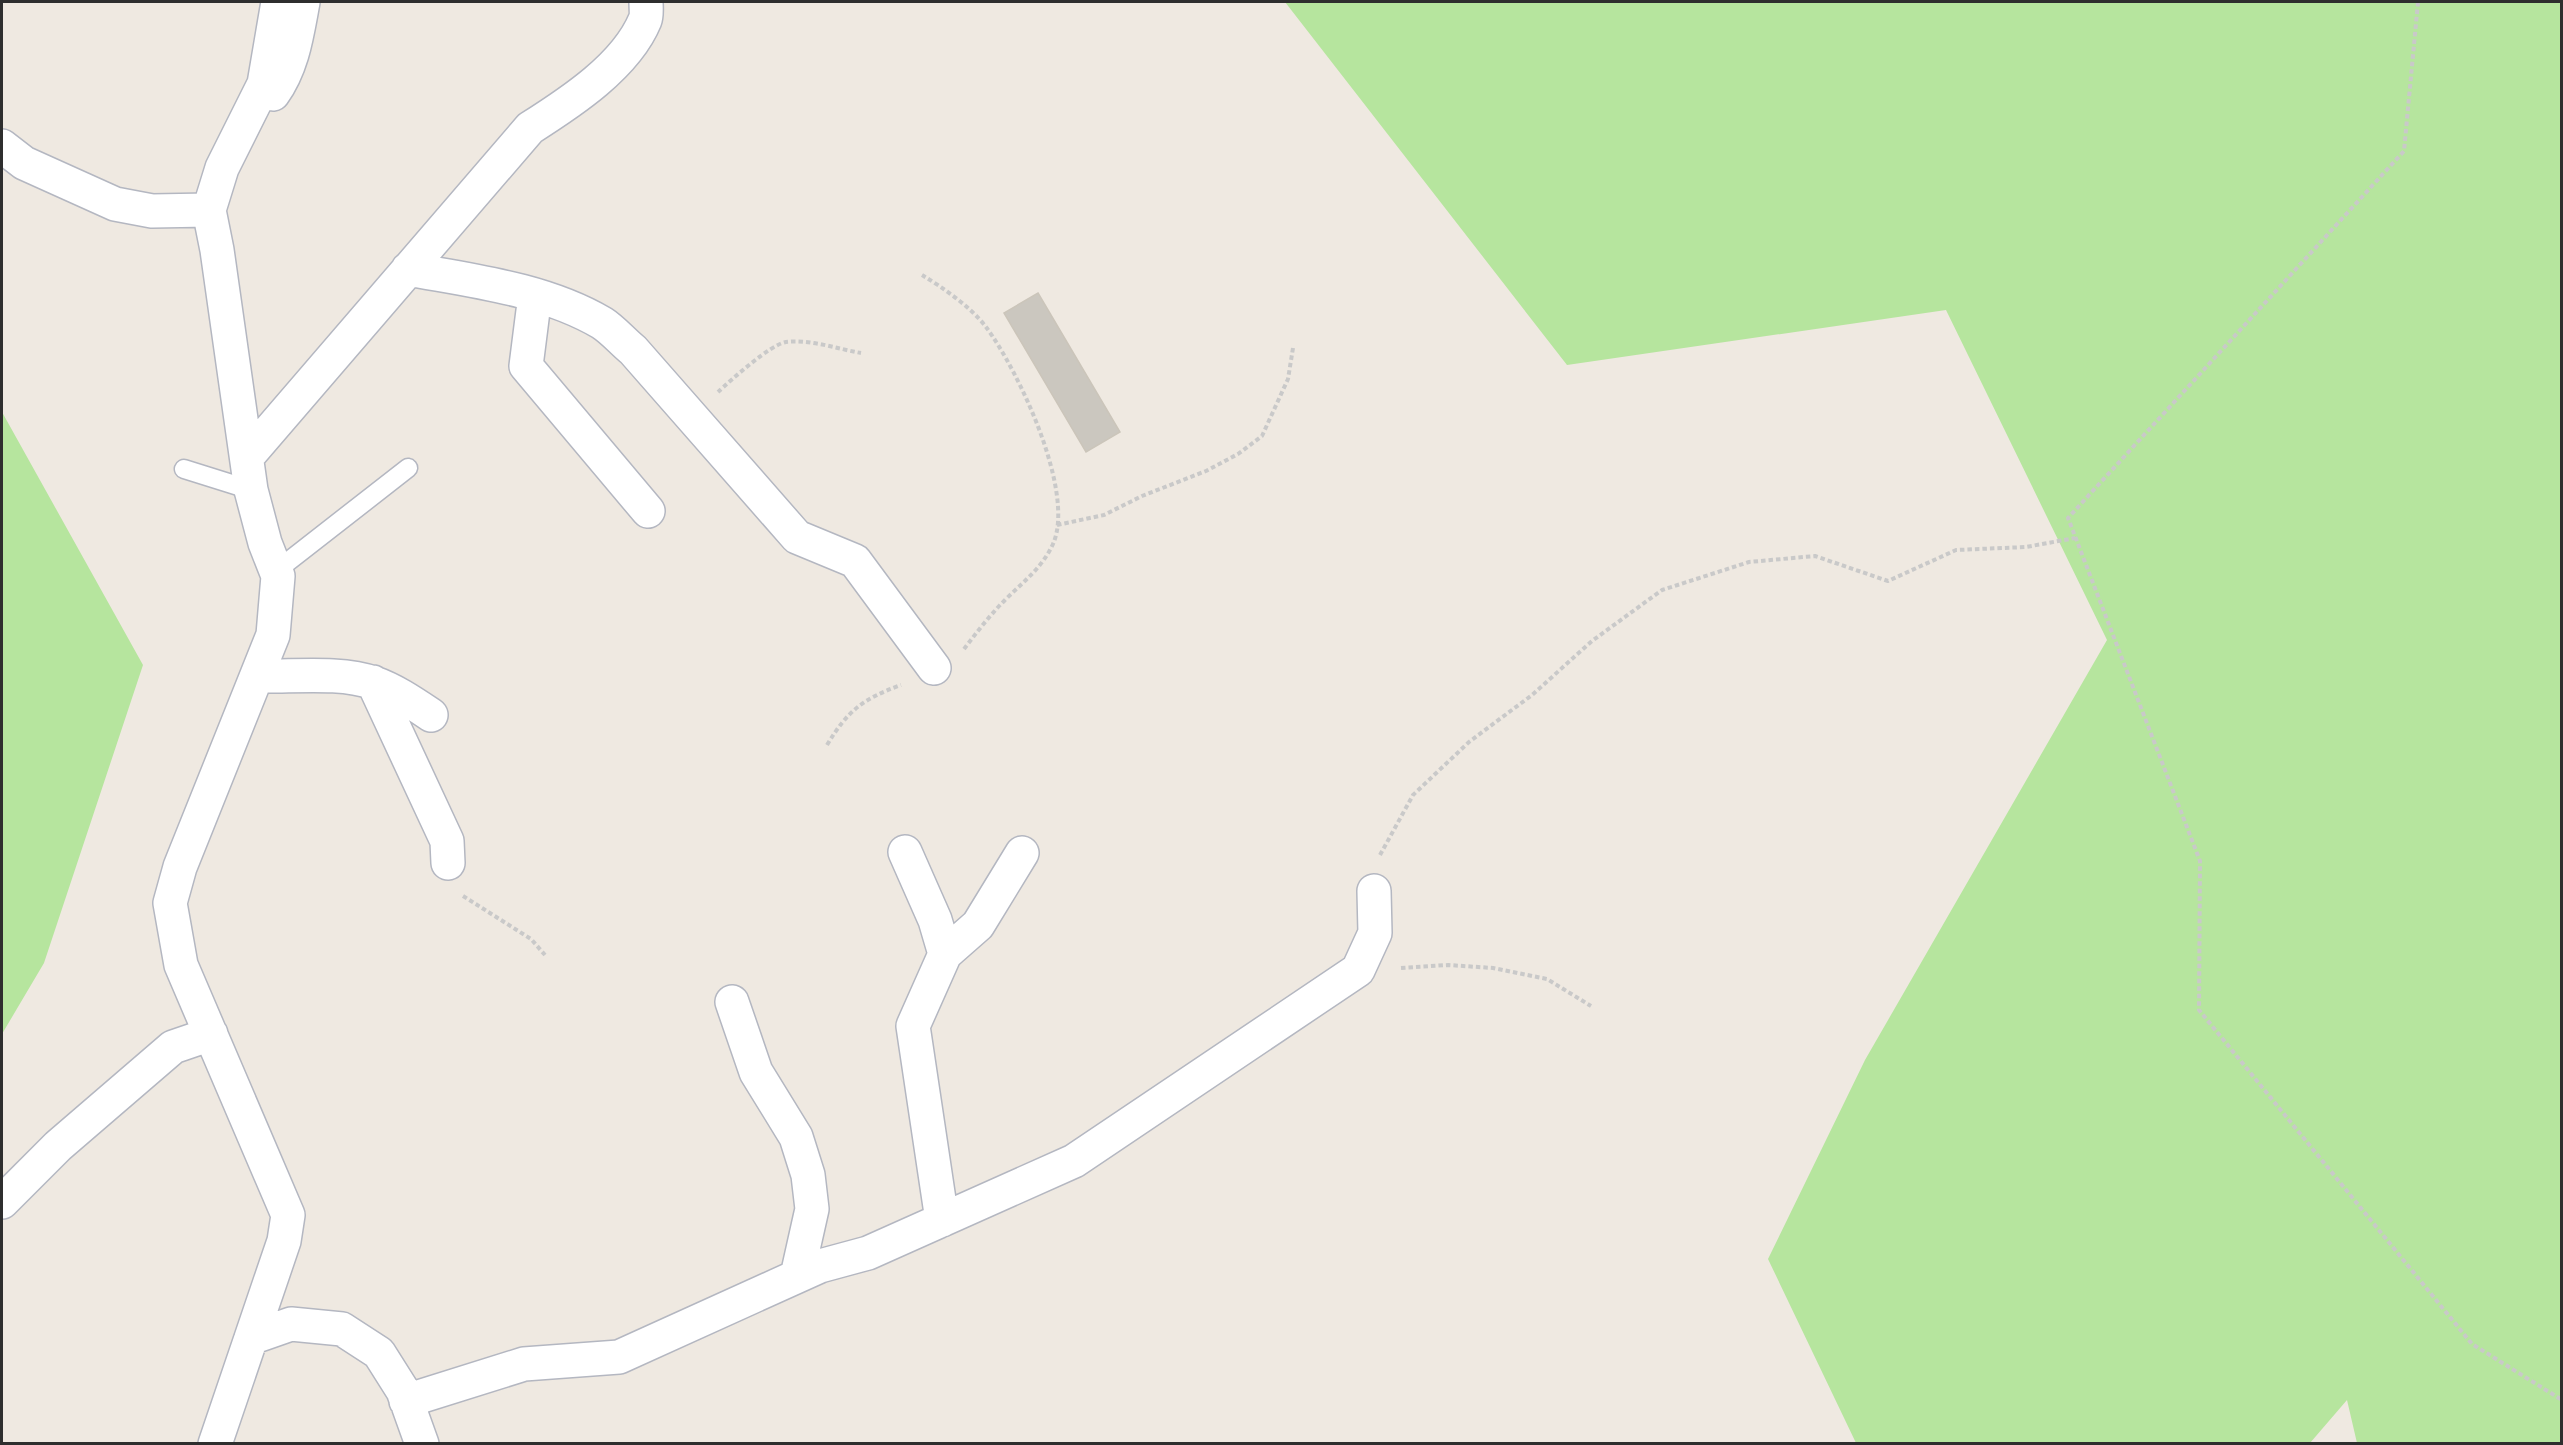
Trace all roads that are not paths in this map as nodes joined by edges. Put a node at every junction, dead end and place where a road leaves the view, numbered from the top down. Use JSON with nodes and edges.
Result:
{"nodes":[{"id":1,"x":278,"y":2,"type":"edge"},
{"id":2,"x":303,"y":2,"type":"edge"},
{"id":3,"x":646,"y":2,"type":"edge"},
{"id":4,"x":248,"y":117,"type":"junction"},
{"id":5,"x":2,"y":146,"type":"edge"},
{"id":6,"x":208,"y":210,"type":"junction"},
{"id":7,"x":408,"y":269,"type":"junction"},
{"id":8,"x":535,"y":295,"type":"junction"},
{"id":9,"x":247,"y":457,"type":"junction"},
{"id":10,"x":408,"y":468,"type":"dead end"},
{"id":11,"x":184,"y":469,"type":"dead end"},
{"id":12,"x":251,"y":490,"type":"junction"},
{"id":13,"x":648,"y":511,"type":"dead end"},
{"id":14,"x":276,"y":571,"type":"junction"},
{"id":15,"x":934,"y":668,"type":"road end"},
{"id":16,"x":257,"y":676,"type":"junction"},
{"id":17,"x":373,"y":682,"type":"junction"},
{"id":18,"x":431,"y":715,"type":"dead end"},
{"id":19,"x":905,"y":852,"type":"dead end"},
{"id":20,"x":1022,"y":853,"type":"dead end"},
{"id":21,"x":448,"y":863,"type":"road end"},
{"id":22,"x":1374,"y":891,"type":"road end"},
{"id":23,"x":945,"y":954,"type":"junction"},
{"id":24,"x":732,"y":1002,"type":"dead end"},
{"id":25,"x":211,"y":1034,"type":"junction"},
{"id":26,"x":2,"y":1202,"type":"edge"},
{"id":27,"x":942,"y":1220,"type":"junction"},
{"id":28,"x":797,"y":1276,"type":"junction"},
{"id":29,"x":251,"y":1338,"type":"junction"},
{"id":30,"x":406,"y":1401,"type":"junction"},
{"id":31,"x":215,"y":1443,"type":"edge"},
{"id":32,"x":422,"y":1443,"type":"edge"}],
"edges":[{"from":1,"to":4,"type":"street"},
{"from":2,"to":4,"type":"street"},
{"from":3,"to":7,"type":"street"},
{"from":4,"to":6,"type":"street"},
{"from":5,"to":6,"type":"street"},
{"from":6,"to":9,"type":"street"},
{"from":7,"to":8,"type":"street"},
{"from":7,"to":9,"type":"street"},
{"from":8,"to":13,"type":"street"},
{"from":8,"to":15,"type":"street"},
{"from":9,"to":12,"type":"street"},
{"from":10,"to":14,"type":"lane"},
{"from":11,"to":12,"type":"lane"},
{"from":12,"to":14,"type":"street"},
{"from":14,"to":16,"type":"street"},
{"from":16,"to":17,"type":"street"},
{"from":16,"to":25,"type":"street"},
{"from":17,"to":18,"type":"street"},
{"from":17,"to":21,"type":"street"},
{"from":19,"to":23,"type":"street"},
{"from":20,"to":23,"type":"street"},
{"from":22,"to":27,"type":"street"},
{"from":23,"to":27,"type":"street"},
{"from":24,"to":28,"type":"street"},
{"from":25,"to":26,"type":"street"},
{"from":25,"to":29,"type":"street"},
{"from":27,"to":28,"type":"street"},
{"from":28,"to":30,"type":"street"},
{"from":29,"to":30,"type":"street"},
{"from":29,"to":31,"type":"street"},
{"from":30,"to":32,"type":"street"}]}
